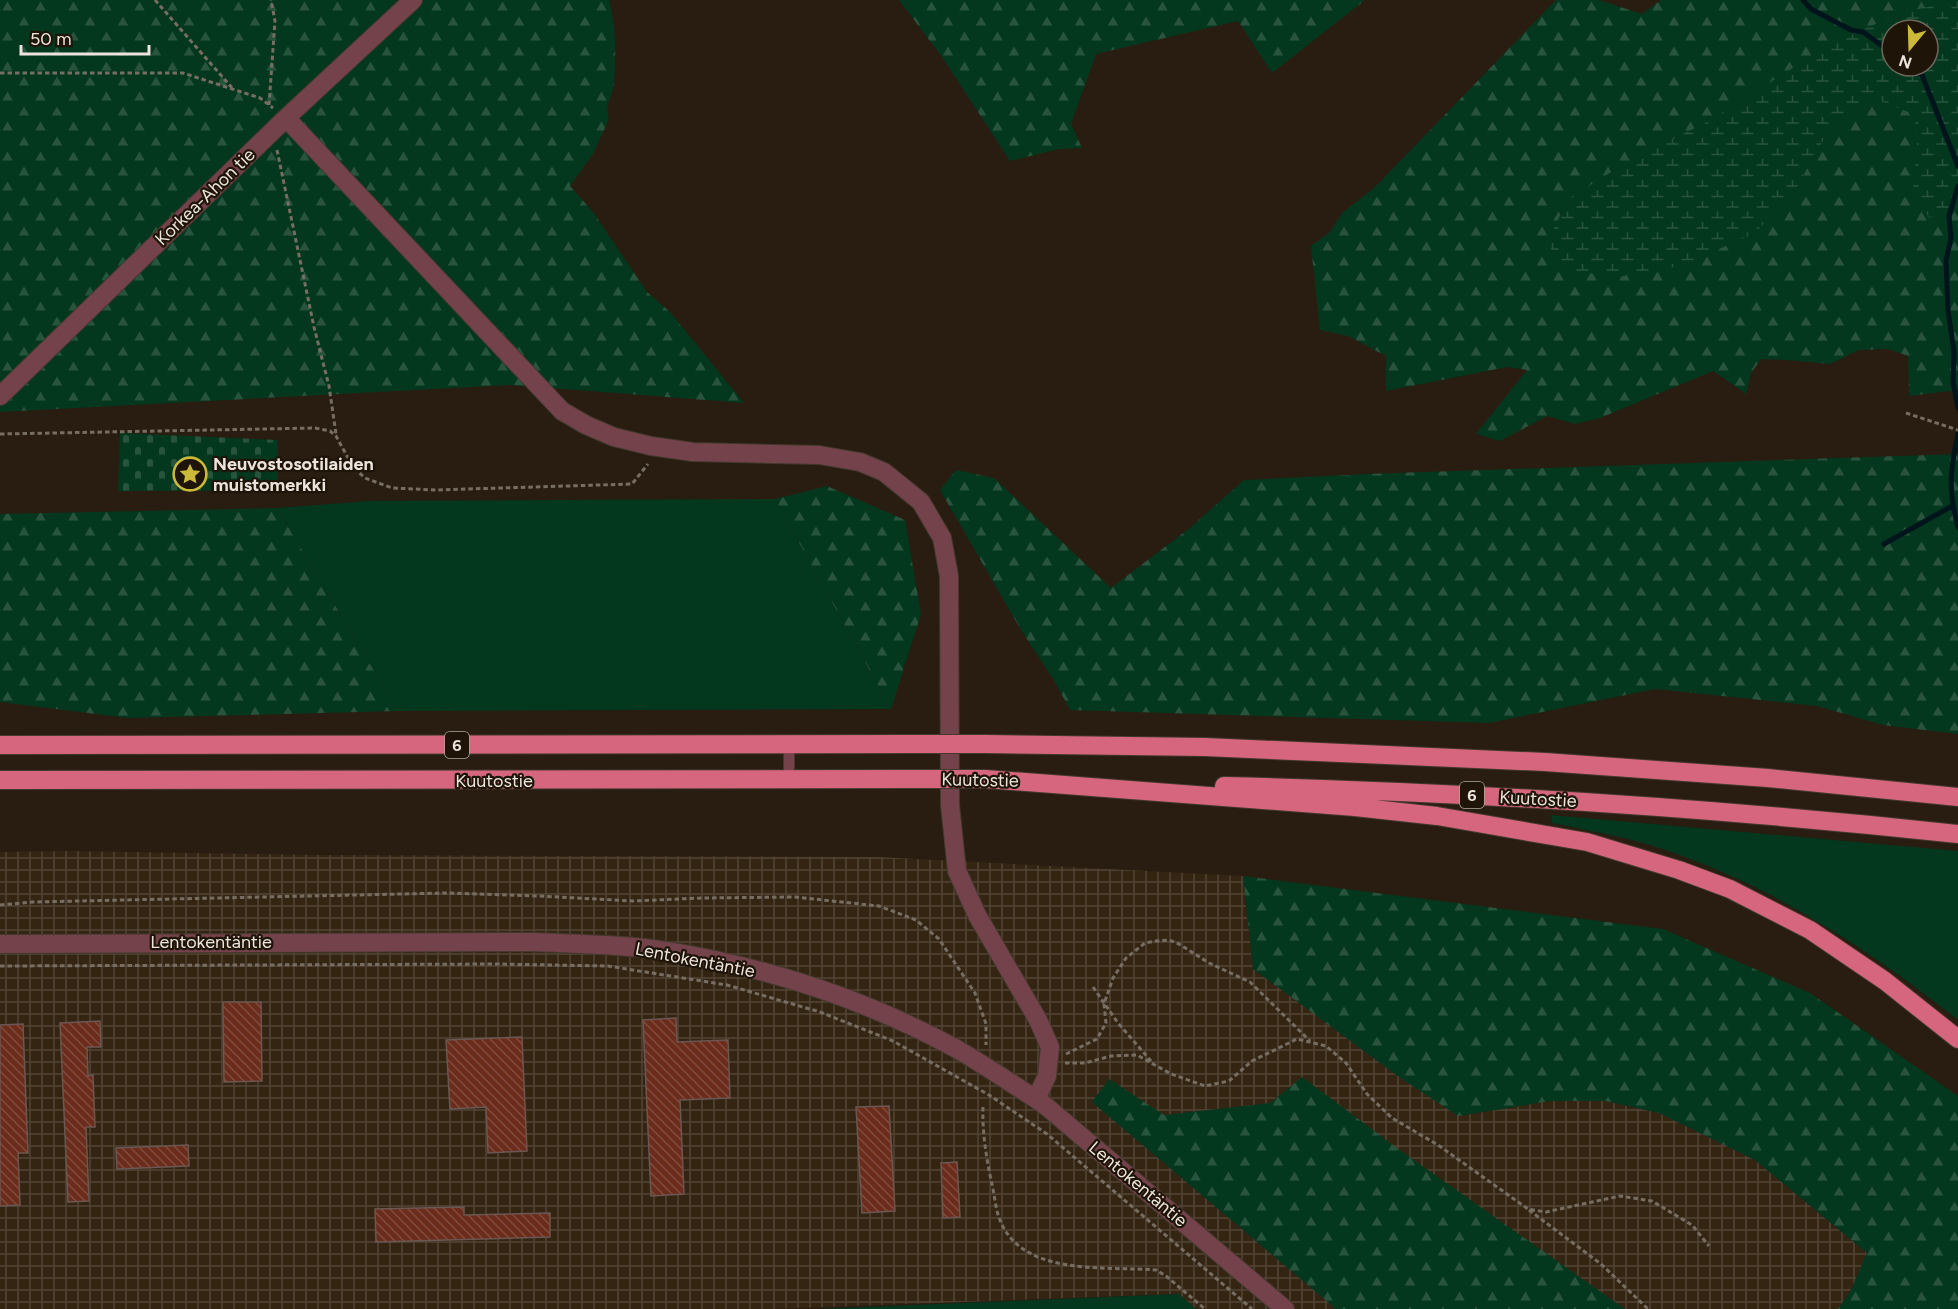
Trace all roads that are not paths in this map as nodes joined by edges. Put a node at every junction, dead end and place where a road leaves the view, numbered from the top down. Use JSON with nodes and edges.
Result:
{"nodes":[{"id":1,"x":412,"y":0,"type":"edge"},
{"id":2,"x":279,"y":124,"type":"junction"},
{"id":3,"x":0,"y":396,"type":"edge"},
{"id":4,"x":0,"y":745,"type":"edge"},
{"id":5,"x":789,"y":745,"type":"junction"},
{"id":6,"x":1768,"y":778,"type":"junction"},
{"id":7,"x":789,"y":779,"type":"junction"},
{"id":8,"x":985,"y":779,"type":"junction"},
{"id":9,"x":0,"y":780,"type":"edge"},
{"id":10,"x":1958,"y":788,"type":"edge"},
{"id":11,"x":1958,"y":797,"type":"edge"},
{"id":12,"x":1958,"y":834,"type":"edge"},
{"id":13,"x":0,"y":944,"type":"edge"},
{"id":14,"x":1958,"y":1039,"type":"edge"},
{"id":15,"x":1036,"y":1099,"type":"junction"},
{"id":16,"x":1285,"y":1309,"type":"edge"}],
"edges":[{"from":1,"to":2,"type":"street","name":"Korkea-Ahon tie"},
{"from":2,"to":3,"type":"street","name":"Korkea-Ahon tie"},
{"from":2,"to":15,"type":"street"},
{"from":4,"to":5,"type":"highway","name":"Kuutostie","number":"6"},
{"from":5,"to":6,"type":"highway","name":"Kuutostie","number":"6","bridge":true},
{"from":5,"to":7,"type":"lane"},
{"from":6,"to":10,"type":"highway"},
{"from":6,"to":11,"type":"highway","name":"Kuutostie","number":"6"},
{"from":7,"to":8,"type":"highway","name":"Kuutostie","number":"6","bridge":true},
{"from":7,"to":9,"type":"highway","name":"Kuutostie","number":"6"},
{"from":8,"to":12,"type":"highway","name":"Kuutostie","number":"6"},
{"from":8,"to":14,"type":"highway"},
{"from":13,"to":15,"type":"street","name":"Lentokentäntie"},
{"from":15,"to":16,"type":"street","name":"Lentokentäntie"}]}
